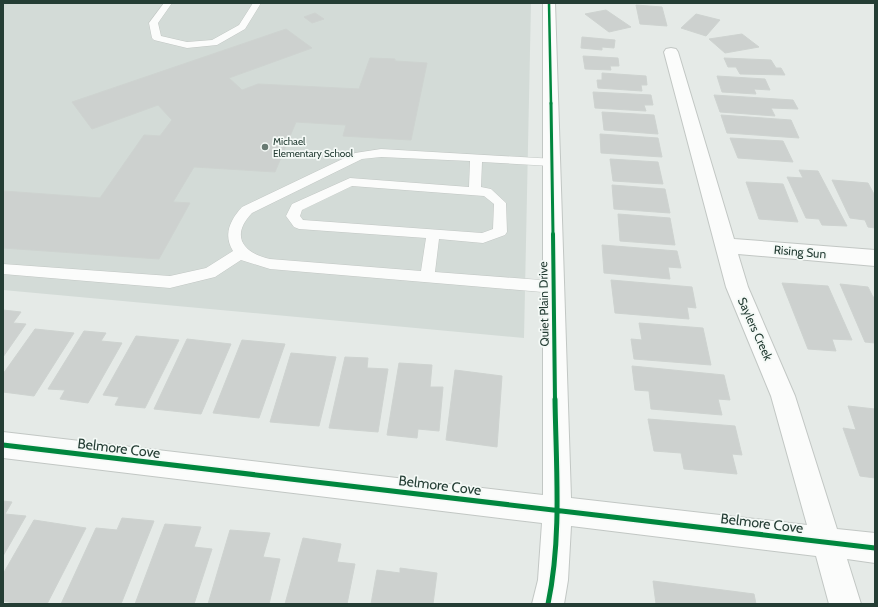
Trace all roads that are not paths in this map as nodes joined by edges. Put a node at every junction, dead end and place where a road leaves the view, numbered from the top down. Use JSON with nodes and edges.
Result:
{"nodes":[{"id":1,"x":168,"y":3,"type":"edge"},
{"id":2,"x":257,"y":3,"type":"edge"},
{"id":3,"x":549,"y":3,"type":"edge"},
{"id":4,"x":671,"y":52,"type":"dead end"},
{"id":5,"x":476,"y":158,"type":"junction"},
{"id":6,"x":552,"y":162,"type":"junction"},
{"id":7,"x":475,"y":191,"type":"junction"},
{"id":8,"x":433,"y":234,"type":"junction"},
{"id":9,"x":725,"y":246,"type":"junction"},
{"id":10,"x":241,"y":253,"type":"junction"},
{"id":11,"x":875,"y":258,"type":"edge"},
{"id":12,"x":3,"y":269,"type":"edge"},
{"id":13,"x":427,"y":277,"type":"junction"},
{"id":14,"x":554,"y":287,"type":"junction"},
{"id":15,"x":3,"y":445,"type":"edge"},
{"id":16,"x":557,"y":510,"type":"junction"},
{"id":17,"x":827,"y":542,"type":"junction"},
{"id":18,"x":875,"y":548,"type":"edge"},
{"id":19,"x":548,"y":604,"type":"edge"},
{"id":20,"x":845,"y":604,"type":"edge"}],
"edges":[{"from":1,"to":2,"type":"lane"},
{"from":3,"to":6,"type":"street","name":"Quiet Plain Drive"},
{"from":4,"to":9,"type":"street","name":"Saylers Creek"},
{"from":5,"to":6,"type":"lane"},
{"from":5,"to":7,"type":"lane"},
{"from":5,"to":10,"type":"lane"},
{"from":6,"to":14,"type":"street","name":"Quiet Plain Drive"},
{"from":7,"to":8,"type":"lane"},
{"from":7,"to":8,"type":"lane"},
{"from":8,"to":13,"type":"lane"},
{"from":9,"to":11,"type":"street","name":"Rising Sun"},
{"from":9,"to":17,"type":"street","name":"Saylers Creek"},
{"from":10,"to":12,"type":"lane"},
{"from":10,"to":13,"type":"lane"},
{"from":13,"to":14,"type":"lane"},
{"from":14,"to":16,"type":"street","name":"Quiet Plain Drive"},
{"from":15,"to":16,"type":"street","name":"Belmore Cove"},
{"from":16,"to":17,"type":"street","name":"Belmore Cove"},
{"from":16,"to":19,"type":"street","name":"Quiet Plain Drive"},
{"from":17,"to":18,"type":"street","name":"Belmore Cove"},
{"from":17,"to":20,"type":"street","name":"Saylers Creek"}]}
